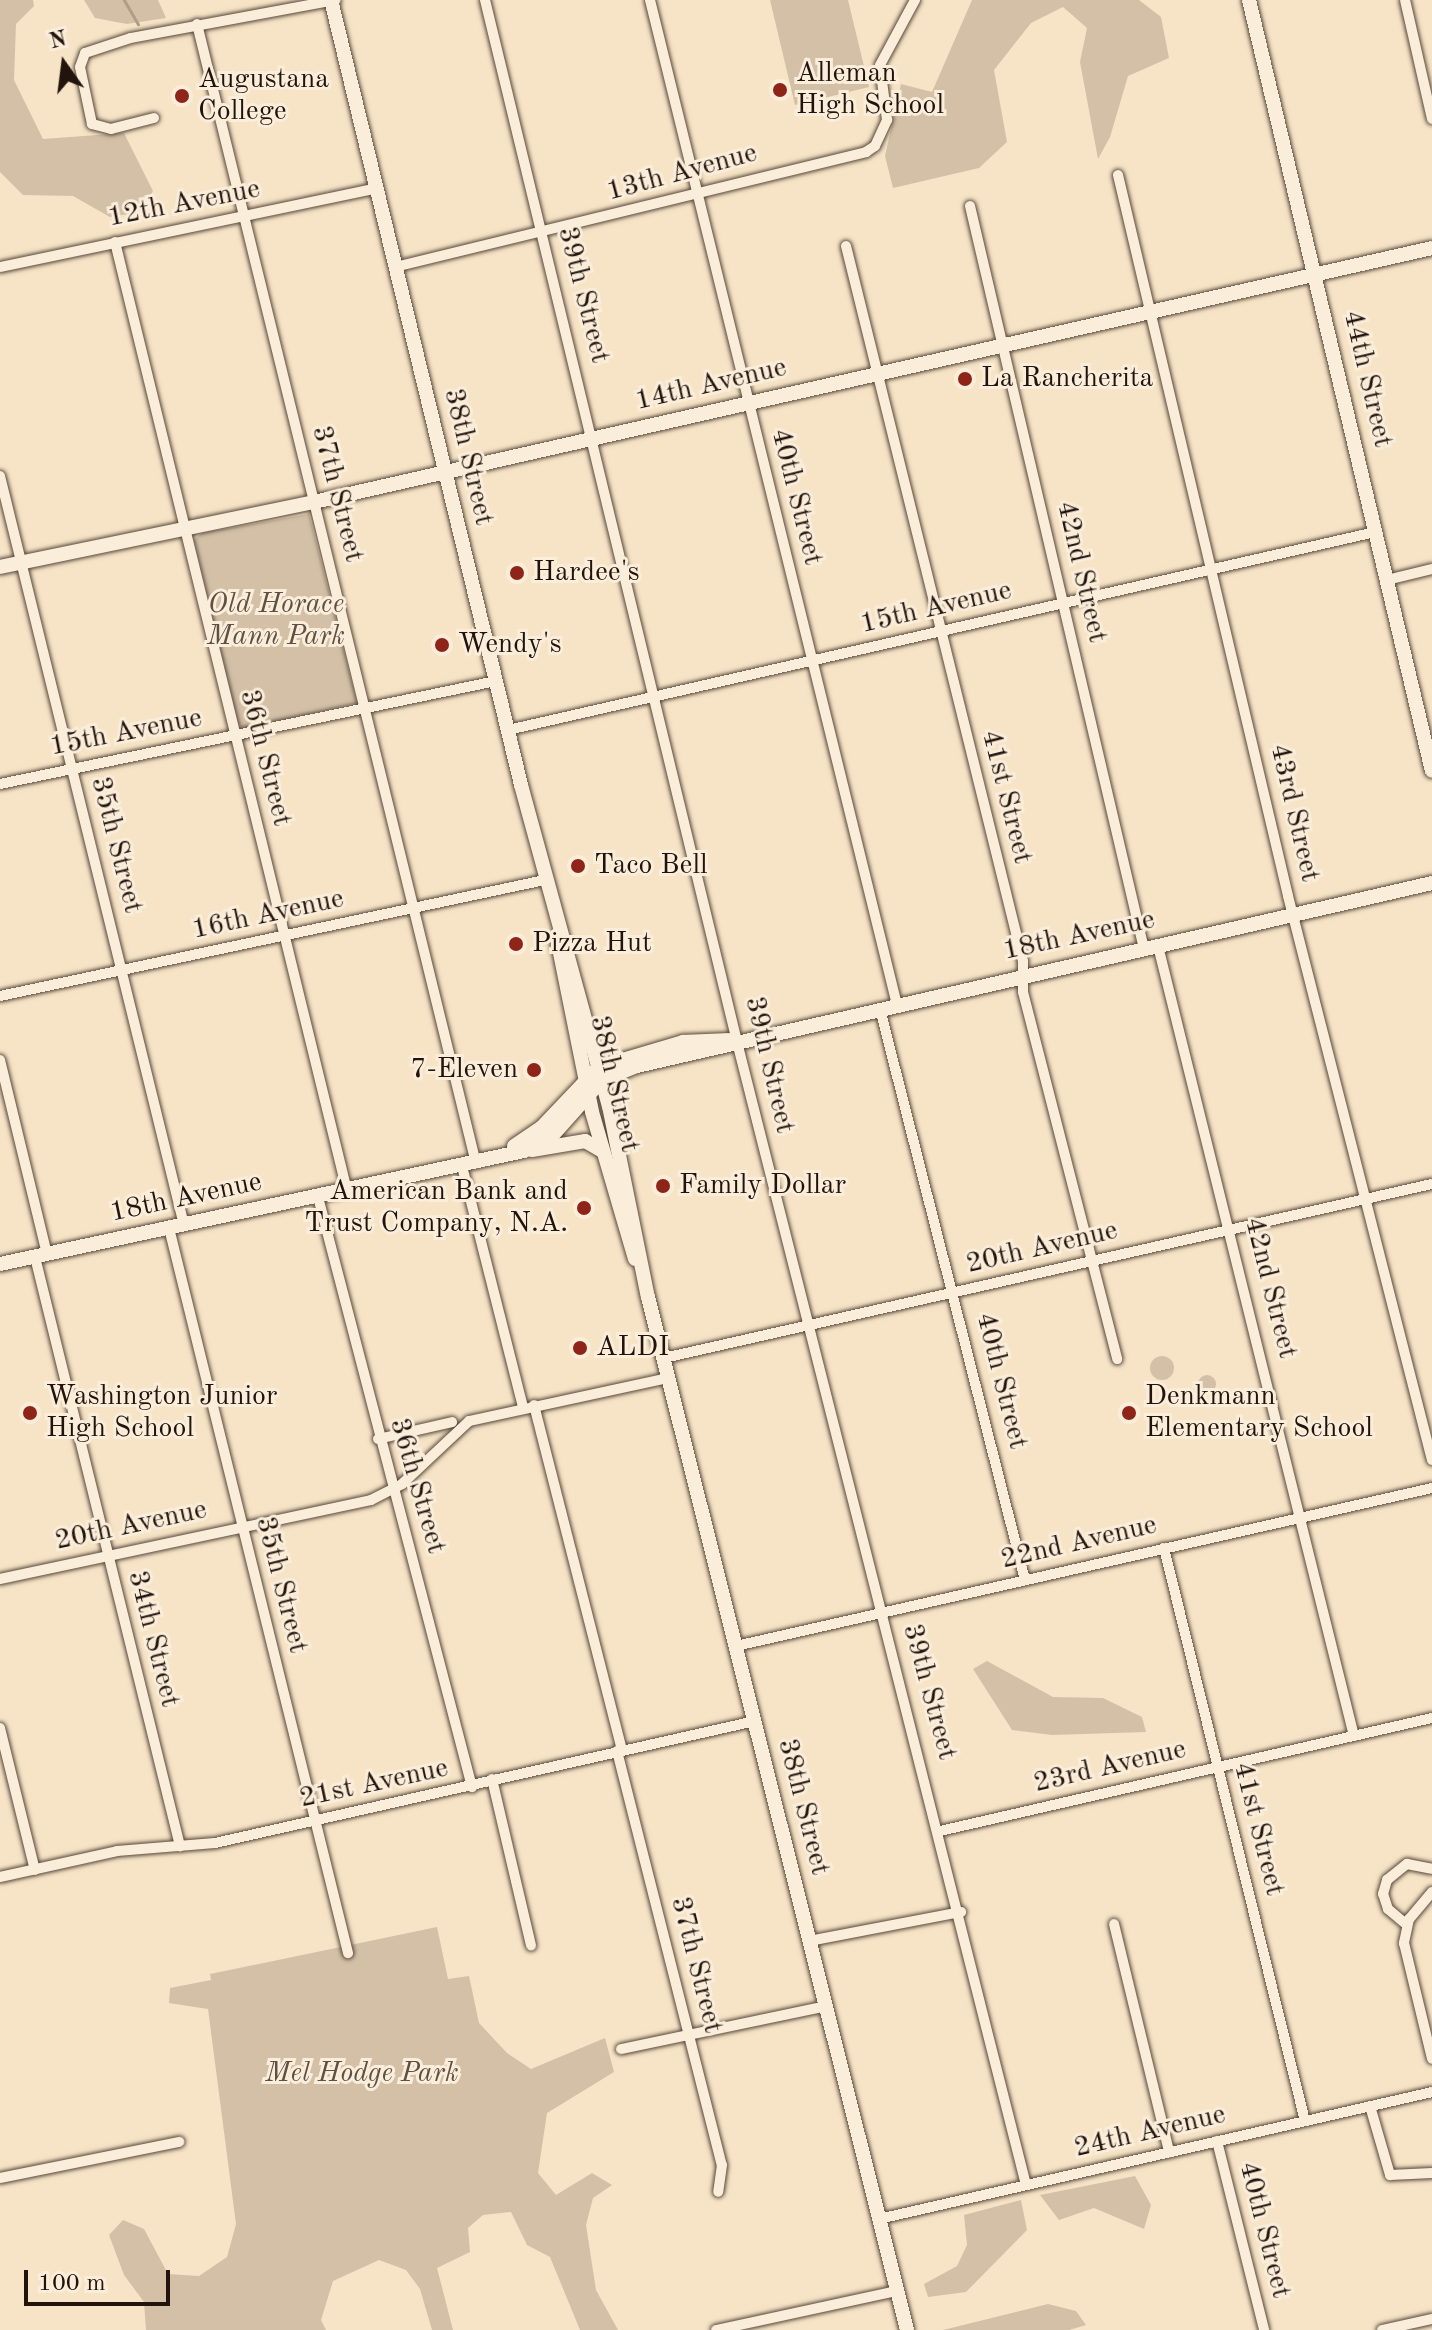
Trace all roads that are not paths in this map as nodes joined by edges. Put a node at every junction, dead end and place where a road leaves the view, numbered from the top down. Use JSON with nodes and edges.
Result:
{"nodes":[{"id":1,"x":332,"y":0,"type":"edge"},
{"id":2,"x":485,"y":0,"type":"edge"},
{"id":3,"x":650,"y":0,"type":"edge"},
{"id":4,"x":915,"y":0,"type":"edge"},
{"id":5,"x":1249,"y":0,"type":"edge"},
{"id":6,"x":1405,"y":0,"type":"edge"},
{"id":7,"x":197,"y":24,"type":"junction"},
{"id":8,"x":1431,"y":113,"type":"edge"},
{"id":9,"x":154,"y":118,"type":"dead end"},
{"id":10,"x":1118,"y":175,"type":"dead end"},
{"id":11,"x":377,"y":188,"type":"junction"},
{"id":12,"x":698,"y":196,"type":"junction"},
{"id":13,"x":970,"y":206,"type":"dead end"},
{"id":14,"x":244,"y":217,"type":"junction"},
{"id":15,"x":542,"y":232,"type":"junction"},
{"id":16,"x":115,"y":242,"type":"junction"},
{"id":17,"x":846,"y":246,"type":"dead end"},
{"id":18,"x":1432,"y":248,"type":"edge"},
{"id":19,"x":0,"y":267,"type":"edge"},
{"id":20,"x":395,"y":267,"type":"junction"},
{"id":21,"x":1316,"y":274,"type":"junction"},
{"id":22,"x":1152,"y":312,"type":"junction"},
{"id":23,"x":1004,"y":346,"type":"junction"},
{"id":24,"x":876,"y":374,"type":"junction"},
{"id":25,"x":749,"y":404,"type":"junction"},
{"id":26,"x":593,"y":438,"type":"junction"},
{"id":27,"x":445,"y":471,"type":"junction"},
{"id":28,"x":0,"y":476,"type":"edge"},
{"id":29,"x":314,"y":502,"type":"junction"},
{"id":30,"x":184,"y":528,"type":"junction"},
{"id":31,"x":1375,"y":532,"type":"junction"},
{"id":32,"x":21,"y":562,"type":"junction"},
{"id":33,"x":0,"y":567,"type":"edge"},
{"id":34,"x":1432,"y":569,"type":"edge"},
{"id":35,"x":1212,"y":570,"type":"junction"},
{"id":36,"x":1387,"y":580,"type":"junction"},
{"id":37,"x":1064,"y":602,"type":"junction"},
{"id":38,"x":940,"y":632,"type":"junction"},
{"id":39,"x":812,"y":662,"type":"junction"},
{"id":40,"x":496,"y":681,"type":"junction"},
{"id":41,"x":656,"y":697,"type":"junction"},
{"id":42,"x":366,"y":709,"type":"junction"},
{"id":43,"x":1426,"y":721,"type":"edge"},
{"id":44,"x":508,"y":730,"type":"junction"},
{"id":45,"x":236,"y":736,"type":"junction"},
{"id":46,"x":72,"y":767,"type":"junction"},
{"id":47,"x":1432,"y":771,"type":"edge"},
{"id":48,"x":0,"y":784,"type":"edge"},
{"id":49,"x":545,"y":880,"type":"junction"},
{"id":50,"x":1432,"y":883,"type":"edge"},
{"id":51,"x":413,"y":910,"type":"junction"},
{"id":52,"x":1294,"y":914,"type":"junction"},
{"id":53,"x":556,"y":926,"type":"junction"},
{"id":54,"x":285,"y":936,"type":"junction"},
{"id":55,"x":1151,"y":948,"type":"junction"},
{"id":56,"x":121,"y":970,"type":"junction"},
{"id":57,"x":1024,"y":974,"type":"junction"},
{"id":58,"x":0,"y":996,"type":"edge"},
{"id":59,"x":897,"y":1005,"type":"junction"},
{"id":60,"x":880,"y":1009,"type":"junction"},
{"id":61,"x":737,"y":1042,"type":"junction"},
{"id":62,"x":0,"y":1060,"type":"edge"},
{"id":63,"x":600,"y":1074,"type":"junction"},
{"id":64,"x":586,"y":1085,"type":"junction"},
{"id":65,"x":524,"y":1151,"type":"junction"},
{"id":66,"x":602,"y":1151,"type":"junction"},
{"id":67,"x":469,"y":1164,"type":"junction"},
{"id":68,"x":1432,"y":1184,"type":"edge"},
{"id":69,"x":347,"y":1191,"type":"junction"},
{"id":70,"x":318,"y":1197,"type":"junction"},
{"id":71,"x":1367,"y":1198,"type":"junction"},
{"id":72,"x":177,"y":1226,"type":"junction"},
{"id":73,"x":1231,"y":1229,"type":"junction"},
{"id":74,"x":41,"y":1255,"type":"junction"},
{"id":75,"x":1094,"y":1261,"type":"junction"},
{"id":76,"x":0,"y":1264,"type":"edge"},
{"id":77,"x":954,"y":1293,"type":"junction"},
{"id":78,"x":648,"y":1297,"type":"junction"},
{"id":79,"x":809,"y":1325,"type":"junction"},
{"id":80,"x":664,"y":1358,"type":"junction"},
{"id":81,"x":1117,"y":1359,"type":"dead end"},
{"id":82,"x":668,"y":1378,"type":"junction"},
{"id":83,"x":529,"y":1406,"type":"junction"},
{"id":84,"x":452,"y":1422,"type":"dead end"},
{"id":85,"x":378,"y":1439,"type":"junction"},
{"id":86,"x":1432,"y":1460,"type":"edge"},
{"id":87,"x":395,"y":1488,"type":"junction"},
{"id":88,"x":1432,"y":1488,"type":"edge"},
{"id":89,"x":1301,"y":1518,"type":"junction"},
{"id":90,"x":242,"y":1527,"type":"junction"},
{"id":91,"x":1164,"y":1548,"type":"junction"},
{"id":92,"x":108,"y":1556,"type":"junction"},
{"id":93,"x":0,"y":1579,"type":"edge"},
{"id":94,"x":1025,"y":1580,"type":"junction"},
{"id":95,"x":883,"y":1612,"type":"junction"},
{"id":96,"x":736,"y":1646,"type":"junction"},
{"id":97,"x":1432,"y":1718,"type":"edge"},
{"id":98,"x":755,"y":1721,"type":"junction"},
{"id":99,"x":0,"y":1728,"type":"edge"},
{"id":100,"x":1354,"y":1736,"type":"junction"},
{"id":101,"x":619,"y":1750,"type":"junction"},
{"id":102,"x":1218,"y":1767,"type":"junction"},
{"id":103,"x":492,"y":1779,"type":"junction"},
{"id":104,"x":472,"y":1787,"type":"junction"},
{"id":105,"x":315,"y":1822,"type":"junction"},
{"id":106,"x":940,"y":1831,"type":"junction"},
{"id":107,"x":180,"y":1846,"type":"junction"},
{"id":108,"x":1432,"y":1869,"type":"edge"},
{"id":109,"x":35,"y":1870,"type":"junction"},
{"id":110,"x":0,"y":1877,"type":"edge"},
{"id":111,"x":1432,"y":1892,"type":"edge"},
{"id":112,"x":961,"y":1912,"type":"junction"},
{"id":113,"x":1114,"y":1924,"type":"dead end"},
{"id":114,"x":1407,"y":1925,"type":"junction"},
{"id":115,"x":809,"y":1941,"type":"junction"},
{"id":116,"x":531,"y":1945,"type":"dead end"},
{"id":117,"x":348,"y":1953,"type":"dead end"},
{"id":118,"x":826,"y":2006,"type":"junction"},
{"id":119,"x":1426,"y":2015,"type":"edge"},
{"id":120,"x":689,"y":2034,"type":"junction"},
{"id":121,"x":621,"y":2049,"type":"dead end"},
{"id":122,"x":1432,"y":2059,"type":"edge"},
{"id":123,"x":1432,"y":2092,"type":"edge"},
{"id":124,"x":1370,"y":2106,"type":"junction"},
{"id":125,"x":1305,"y":2121,"type":"junction"},
{"id":126,"x":1217,"y":2141,"type":"junction"},
{"id":127,"x":179,"y":2142,"type":"dead end"},
{"id":128,"x":1169,"y":2152,"type":"junction"},
{"id":129,"x":1432,"y":2173,"type":"edge"},
{"id":130,"x":0,"y":2178,"type":"edge"},
{"id":131,"x":1026,"y":2185,"type":"junction"},
{"id":132,"x":718,"y":2192,"type":"dead end"},
{"id":133,"x":879,"y":2219,"type":"junction"},
{"id":134,"x":897,"y":2291,"type":"junction"},
{"id":135,"x":1432,"y":2319,"type":"edge"},
{"id":136,"x":716,"y":2330,"type":"edge"},
{"id":137,"x":907,"y":2330,"type":"edge"},
{"id":138,"x":1264,"y":2330,"type":"edge"},
{"id":139,"x":1382,"y":2330,"type":"edge"}],
"edges":[{"from":1,"to":7,"type":"street"},
{"from":1,"to":11,"type":"street","name":"38th Street"},
{"from":2,"to":15,"type":"street","name":"39th Street"},
{"from":3,"to":12,"type":"street","name":"40th Street"},
{"from":4,"to":12,"type":"street","name":"13th Avenue"},
{"from":5,"to":21,"type":"street","name":"44th Street"},
{"from":6,"to":8,"type":"street"},
{"from":7,"to":9,"type":"street"},
{"from":7,"to":14,"type":"street","name":"37th Street"},
{"from":10,"to":22,"type":"street","name":"43rd Street"},
{"from":11,"to":14,"type":"street","name":"12th Avenue"},
{"from":11,"to":20,"type":"street","name":"38th Street"},
{"from":12,"to":15,"type":"street","name":"13th Avenue"},
{"from":12,"to":25,"type":"street","name":"40th Street"},
{"from":13,"to":23,"type":"street","name":"42nd Street"},
{"from":14,"to":16,"type":"street","name":"12th Avenue"},
{"from":14,"to":29,"type":"street","name":"37th Street"},
{"from":15,"to":20,"type":"street","name":"13th Avenue"},
{"from":15,"to":26,"type":"street","name":"39th Street"},
{"from":16,"to":19,"type":"street","name":"12th Avenue"},
{"from":16,"to":30,"type":"street","name":"36th Street"},
{"from":17,"to":24,"type":"street","name":"41st Street"},
{"from":18,"to":21,"type":"street","name":"14th Avenue"},
{"from":20,"to":27,"type":"street","name":"38th Street"},
{"from":21,"to":22,"type":"street","name":"14th Avenue"},
{"from":21,"to":31,"type":"street","name":"44th Street"},
{"from":22,"to":23,"type":"street","name":"14th Avenue"},
{"from":22,"to":35,"type":"street","name":"43rd Street"},
{"from":23,"to":24,"type":"street","name":"14th Avenue"},
{"from":23,"to":37,"type":"street","name":"42nd Street"},
{"from":24,"to":25,"type":"street","name":"14th Avenue"},
{"from":24,"to":38,"type":"street","name":"41st Street"},
{"from":25,"to":26,"type":"street","name":"14th Avenue"},
{"from":25,"to":39,"type":"street","name":"40th Street"},
{"from":26,"to":27,"type":"street","name":"14th Avenue"},
{"from":26,"to":41,"type":"street","name":"39th Street"},
{"from":27,"to":29,"type":"street","name":"14th Avenue"},
{"from":27,"to":40,"type":"street","name":"38th Street"},
{"from":28,"to":32,"type":"street","name":"35th Street"},
{"from":29,"to":30,"type":"street","name":"14th Avenue"},
{"from":29,"to":42,"type":"street","name":"37th Street"},
{"from":30,"to":32,"type":"street","name":"14th Avenue"},
{"from":30,"to":45,"type":"street","name":"36th Street"},
{"from":31,"to":35,"type":"street","name":"15th Avenue"},
{"from":31,"to":36,"type":"street","name":"44th Street"},
{"from":32,"to":33,"type":"street","name":"14th Avenue"},
{"from":32,"to":46,"type":"street","name":"35th Street"},
{"from":34,"to":36,"type":"street"},
{"from":35,"to":37,"type":"street","name":"15th Avenue"},
{"from":35,"to":52,"type":"street","name":"43rd Street"},
{"from":36,"to":43,"type":"street","name":"44th Street"},
{"from":37,"to":38,"type":"street","name":"15th Avenue"},
{"from":37,"to":55,"type":"street","name":"42nd Street"},
{"from":38,"to":39,"type":"street","name":"15th Avenue"},
{"from":38,"to":57,"type":"street","name":"41st Street"},
{"from":39,"to":41,"type":"street","name":"15th Avenue"},
{"from":39,"to":59,"type":"street","name":"40th Street"},
{"from":40,"to":42,"type":"street","name":"15th Avenue"},
{"from":40,"to":44,"type":"street","name":"38th Street"},
{"from":41,"to":44,"type":"street","name":"15th Avenue"},
{"from":41,"to":61,"type":"street","name":"39th Street"},
{"from":42,"to":45,"type":"street","name":"15th Avenue"},
{"from":42,"to":51,"type":"street","name":"37th Street"},
{"from":43,"to":47,"type":"street","name":"44th Street"},
{"from":44,"to":49,"type":"street","name":"38th Street"},
{"from":45,"to":46,"type":"street","name":"15th Avenue"},
{"from":45,"to":54,"type":"street","name":"36th Street"},
{"from":46,"to":48,"type":"street","name":"15th Avenue"},
{"from":46,"to":56,"type":"street","name":"35th Street"},
{"from":49,"to":51,"type":"street","name":"16th Avenue"},
{"from":49,"to":53,"type":"street","name":"38th Street"},
{"from":50,"to":52,"type":"street","name":"18th Avenue"},
{"from":51,"to":54,"type":"street","name":"16th Avenue"},
{"from":51,"to":67,"type":"street","name":"37th Street"},
{"from":52,"to":55,"type":"street","name":"18th Avenue"},
{"from":52,"to":71,"type":"street","name":"43rd Street"},
{"from":53,"to":63,"type":"street","name":"38th Street"},
{"from":53,"to":64,"type":"street","name":"38th Street"},
{"from":54,"to":56,"type":"street","name":"16th Avenue"},
{"from":54,"to":69,"type":"street","name":"36th Street"},
{"from":55,"to":57,"type":"street","name":"18th Avenue"},
{"from":55,"to":73,"type":"street","name":"42nd Street"},
{"from":56,"to":58,"type":"street","name":"16th Avenue"},
{"from":56,"to":72,"type":"street","name":"35th Street"},
{"from":57,"to":59,"type":"street","name":"18th Avenue"},
{"from":57,"to":75,"type":"street","name":"41st Street"},
{"from":59,"to":60,"type":"street","name":"18th Avenue"},
{"from":60,"to":61,"type":"street","name":"18th Avenue"},
{"from":60,"to":77,"type":"street","name":"40th Street"},
{"from":61,"to":63,"type":"street","name":"18th Avenue"},
{"from":61,"to":79,"type":"street","name":"39th Street"},
{"from":62,"to":74,"type":"street","name":"34th Street"},
{"from":63,"to":64,"type":"street","name":"18th Avenue"},
{"from":63,"to":78,"type":"street","name":"38th Street"},
{"from":64,"to":65,"type":"street","name":"18th Avenue"},
{"from":64,"to":66,"type":"street","name":"38th Street"},
{"from":64,"to":67,"type":"street","name":"18th Avenue"},
{"from":65,"to":66,"type":"street"},
{"from":65,"to":67,"type":"street","name":"18th Avenue"},
{"from":66,"to":78,"type":"street","name":"38th Street"},
{"from":67,"to":69,"type":"street","name":"18th Avenue"},
{"from":67,"to":83,"type":"street","name":"37th Street"},
{"from":68,"to":71,"type":"street","name":"20th Avenue"},
{"from":69,"to":70,"type":"street","name":"18th Avenue"},
{"from":70,"to":72,"type":"street","name":"18th Avenue"},
{"from":70,"to":85,"type":"street","name":"36th Street"},
{"from":71,"to":73,"type":"street","name":"20th Avenue"},
{"from":71,"to":86,"type":"street","name":"43rd Street"},
{"from":72,"to":74,"type":"street","name":"18th Avenue"},
{"from":72,"to":90,"type":"street","name":"35th Street"},
{"from":73,"to":75,"type":"street","name":"20th Avenue"},
{"from":73,"to":89,"type":"street","name":"42nd Street"},
{"from":74,"to":76,"type":"street","name":"18th Avenue"},
{"from":74,"to":92,"type":"street","name":"34th Street"},
{"from":75,"to":77,"type":"street","name":"20th Avenue"},
{"from":75,"to":81,"type":"street","name":"41st Street"},
{"from":77,"to":79,"type":"street","name":"20th Avenue"},
{"from":77,"to":94,"type":"street","name":"40th Street"},
{"from":78,"to":80,"type":"street","name":"38th Street"},
{"from":79,"to":80,"type":"street","name":"20th Avenue"},
{"from":79,"to":95,"type":"street","name":"39th Street"},
{"from":80,"to":82,"type":"street","name":"38th Street"},
{"from":82,"to":83,"type":"street","name":"20th Avenue"},
{"from":82,"to":96,"type":"street","name":"38th Street"},
{"from":83,"to":87,"type":"street","name":"20th Avenue"},
{"from":83,"to":101,"type":"street","name":"37th Street"},
{"from":84,"to":85,"type":"street"},
{"from":85,"to":87,"type":"street","name":"36th Street"},
{"from":87,"to":90,"type":"street","name":"20th Avenue"},
{"from":87,"to":104,"type":"street","name":"36th Street"},
{"from":88,"to":89,"type":"street","name":"22nd Avenue"},
{"from":89,"to":91,"type":"street","name":"22nd Avenue"},
{"from":89,"to":100,"type":"street","name":"42nd Street"},
{"from":90,"to":92,"type":"street","name":"20th Avenue"},
{"from":90,"to":105,"type":"street","name":"35th Street"},
{"from":91,"to":94,"type":"street","name":"22nd Avenue"},
{"from":91,"to":102,"type":"street","name":"41st Street"},
{"from":92,"to":93,"type":"street","name":"20th Avenue"},
{"from":92,"to":107,"type":"street","name":"34th Street"},
{"from":94,"to":95,"type":"street","name":"22nd Avenue"},
{"from":95,"to":96,"type":"street","name":"22nd Avenue"},
{"from":95,"to":106,"type":"street","name":"39th Street"},
{"from":96,"to":98,"type":"street","name":"38th Street"},
{"from":97,"to":100,"type":"street","name":"23rd Avenue"},
{"from":98,"to":101,"type":"street","name":"21st Avenue"},
{"from":98,"to":115,"type":"street","name":"38th Street"},
{"from":99,"to":109,"type":"street"},
{"from":100,"to":102,"type":"street","name":"23rd Avenue"},
{"from":101,"to":103,"type":"street","name":"21st Avenue"},
{"from":101,"to":120,"type":"street","name":"37th Street"},
{"from":102,"to":106,"type":"street","name":"23rd Avenue"},
{"from":102,"to":125,"type":"street","name":"41st Street"},
{"from":103,"to":104,"type":"street","name":"21st Avenue"},
{"from":103,"to":116,"type":"street"},
{"from":104,"to":105,"type":"street","name":"21st Avenue"},
{"from":105,"to":107,"type":"street","name":"21st Avenue"},
{"from":105,"to":117,"type":"street","name":"35th Street"},
{"from":106,"to":112,"type":"street","name":"39th Street"},
{"from":107,"to":109,"type":"street","name":"21st Avenue"},
{"from":108,"to":114,"type":"street"},
{"from":109,"to":110,"type":"street","name":"21st Avenue"},
{"from":111,"to":114,"type":"street"},
{"from":112,"to":115,"type":"street"},
{"from":112,"to":131,"type":"street","name":"39th Street"},
{"from":113,"to":128,"type":"street"},
{"from":114,"to":119,"type":"street"},
{"from":115,"to":118,"type":"street","name":"38th Street"},
{"from":118,"to":120,"type":"street"},
{"from":118,"to":133,"type":"street","name":"38th Street"},
{"from":119,"to":122,"type":"street"},
{"from":120,"to":121,"type":"street"},
{"from":120,"to":132,"type":"street","name":"37th Street"},
{"from":123,"to":124,"type":"street","name":"24th Avenue"},
{"from":124,"to":125,"type":"street","name":"24th Avenue"},
{"from":124,"to":129,"type":"street"},
{"from":125,"to":126,"type":"street","name":"24th Avenue"},
{"from":126,"to":128,"type":"street","name":"24th Avenue"},
{"from":126,"to":138,"type":"street","name":"40th Street"},
{"from":127,"to":130,"type":"street"},
{"from":128,"to":131,"type":"street","name":"24th Avenue"},
{"from":131,"to":133,"type":"street","name":"24th Avenue"},
{"from":133,"to":134,"type":"street","name":"38th Street"},
{"from":134,"to":136,"type":"street"},
{"from":134,"to":137,"type":"street","name":"38th Street"},
{"from":135,"to":139,"type":"street"}]}
